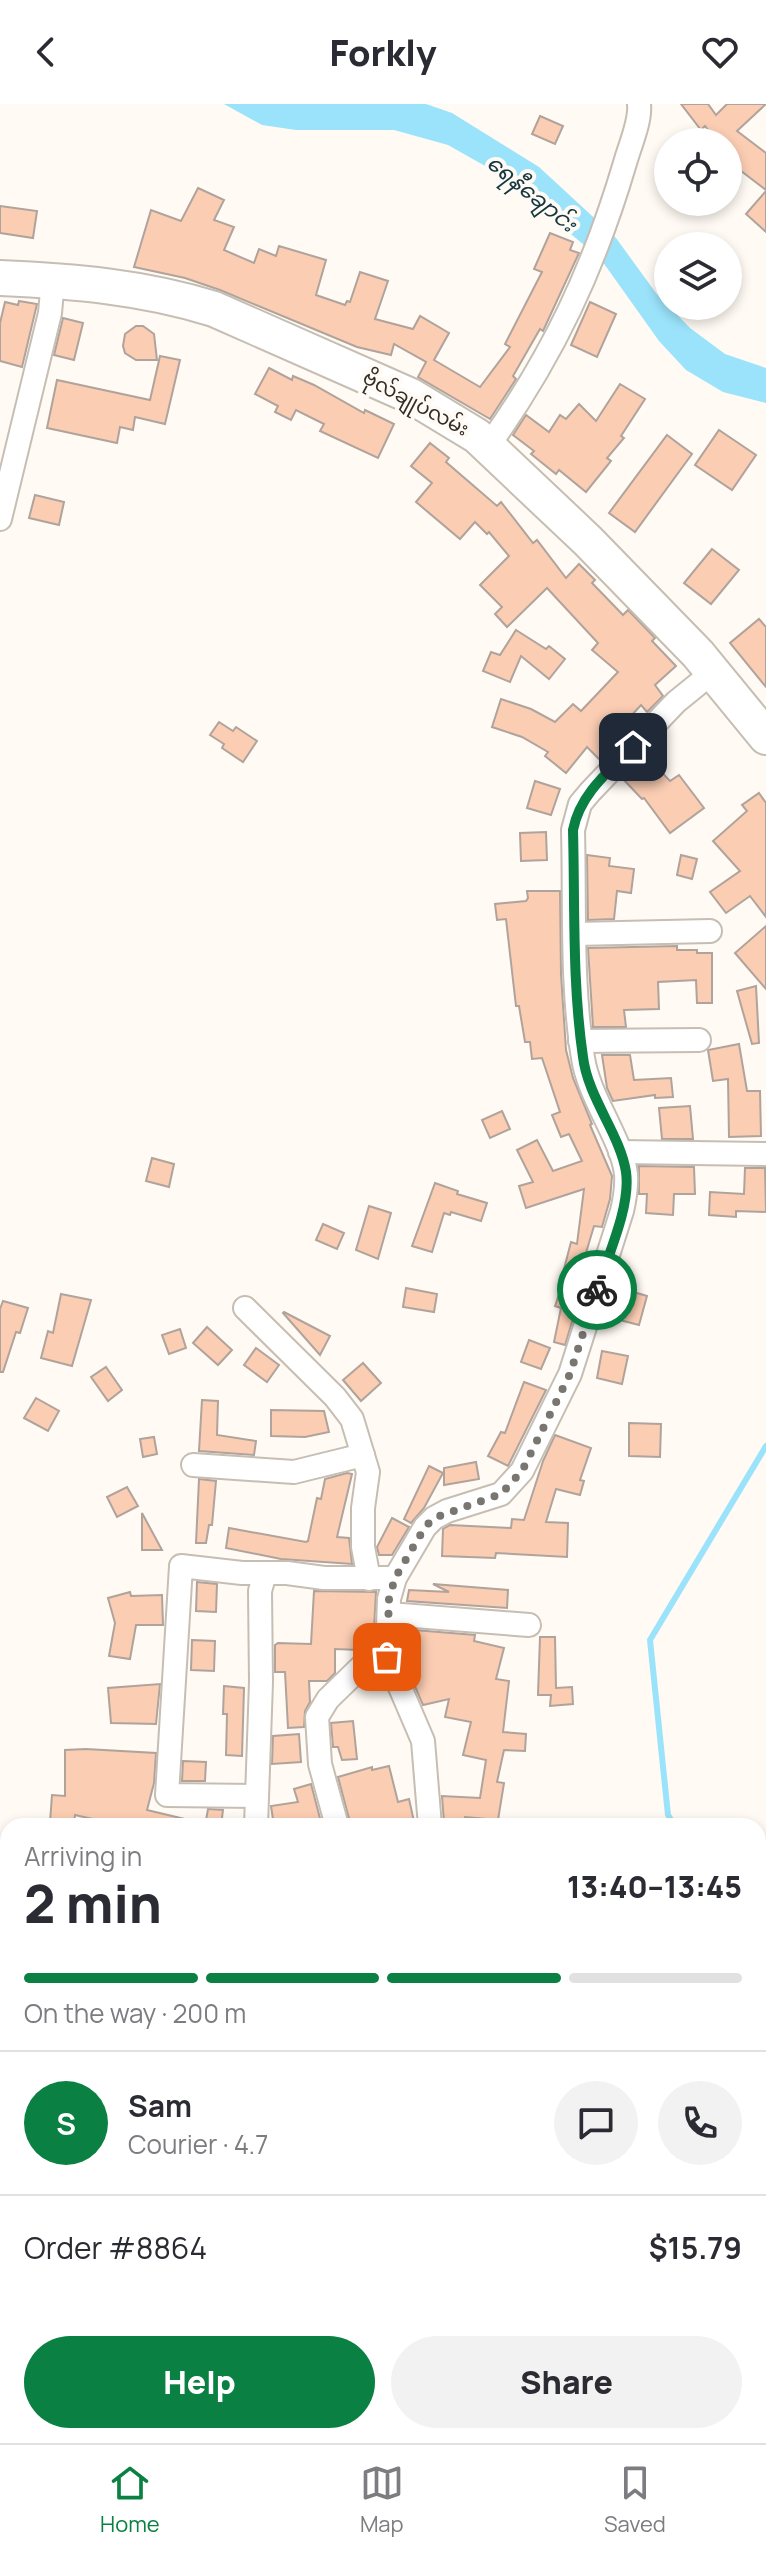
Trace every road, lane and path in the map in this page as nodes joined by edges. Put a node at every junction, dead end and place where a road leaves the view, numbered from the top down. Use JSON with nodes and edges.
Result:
{"nodes":[{"id":1,"x":639,"y":104,"type":"edge"},
{"id":2,"x":0,"y":278,"type":"edge"},
{"id":3,"x":53,"y":280,"type":"junction"},
{"id":4,"x":489,"y":445,"type":"junction"},
{"id":5,"x":0,"y":519,"type":"edge"},
{"id":6,"x":713,"y":672,"type":"junction"},
{"id":7,"x":766,"y":737,"type":"edge"},
{"id":8,"x":710,"y":931,"type":"dead end"},
{"id":9,"x":575,"y":934,"type":"junction"},
{"id":10,"x":699,"y":1040,"type":"dead end"},
{"id":11,"x":580,"y":1041,"type":"junction"},
{"id":12,"x":620,"y":1152,"type":"junction"},
{"id":13,"x":766,"y":1154,"type":"edge"},
{"id":14,"x":245,"y":1308,"type":"dead end"},
{"id":15,"x":363,"y":1455,"type":"junction"},
{"id":16,"x":193,"y":1465,"type":"dead end"},
{"id":17,"x":265,"y":1573,"type":"junction"},
{"id":18,"x":395,"y":1578,"type":"junction"},
{"id":19,"x":369,"y":1579,"type":"junction"},
{"id":20,"x":389,"y":1614,"type":"junction"},
{"id":21,"x":529,"y":1625,"type":"dead end"},
{"id":22,"x":387,"y":1657,"type":"junction"},
{"id":23,"x":256,"y":1796,"type":"junction"},
{"id":24,"x":256,"y":1818,"type":"edge"},
{"id":25,"x":335,"y":1818,"type":"edge"},
{"id":26,"x":429,"y":1818,"type":"edge"}],
"edges":[{"from":1,"to":4,"type":"street"},
{"from":2,"to":3,"type":"main road","name":"ဗိုလ်‌ချုပ်‌လမ်း"},
{"from":3,"to":4,"type":"main road","name":"ဗိုလ်‌ချုပ်‌လမ်း"},
{"from":3,"to":5,"type":"street"},
{"from":4,"to":6,"type":"main road","name":"ဗိုလ်‌ချုပ်‌လမ်း"},
{"from":6,"to":7,"type":"main road","name":"ဗိုလ်‌ချုပ်‌လမ်း"},
{"from":6,"to":9,"type":"street"},
{"from":8,"to":9,"type":"street"},
{"from":9,"to":11,"type":"street"},
{"from":10,"to":11,"type":"street"},
{"from":11,"to":12,"type":"street"},
{"from":12,"to":13,"type":"street"},
{"from":12,"to":18,"type":"street"},
{"from":14,"to":15,"type":"street"},
{"from":15,"to":16,"type":"street"},
{"from":15,"to":19,"type":"street"},
{"from":17,"to":19,"type":"street"},
{"from":17,"to":23,"type":"street"},
{"from":17,"to":23,"type":"street"},
{"from":18,"to":19,"type":"street"},
{"from":18,"to":20,"type":"street"},
{"from":20,"to":21,"type":"street"},
{"from":20,"to":22,"type":"street"},
{"from":22,"to":25,"type":"street"},
{"from":22,"to":26,"type":"street"},
{"from":23,"to":24,"type":"street"}]}
